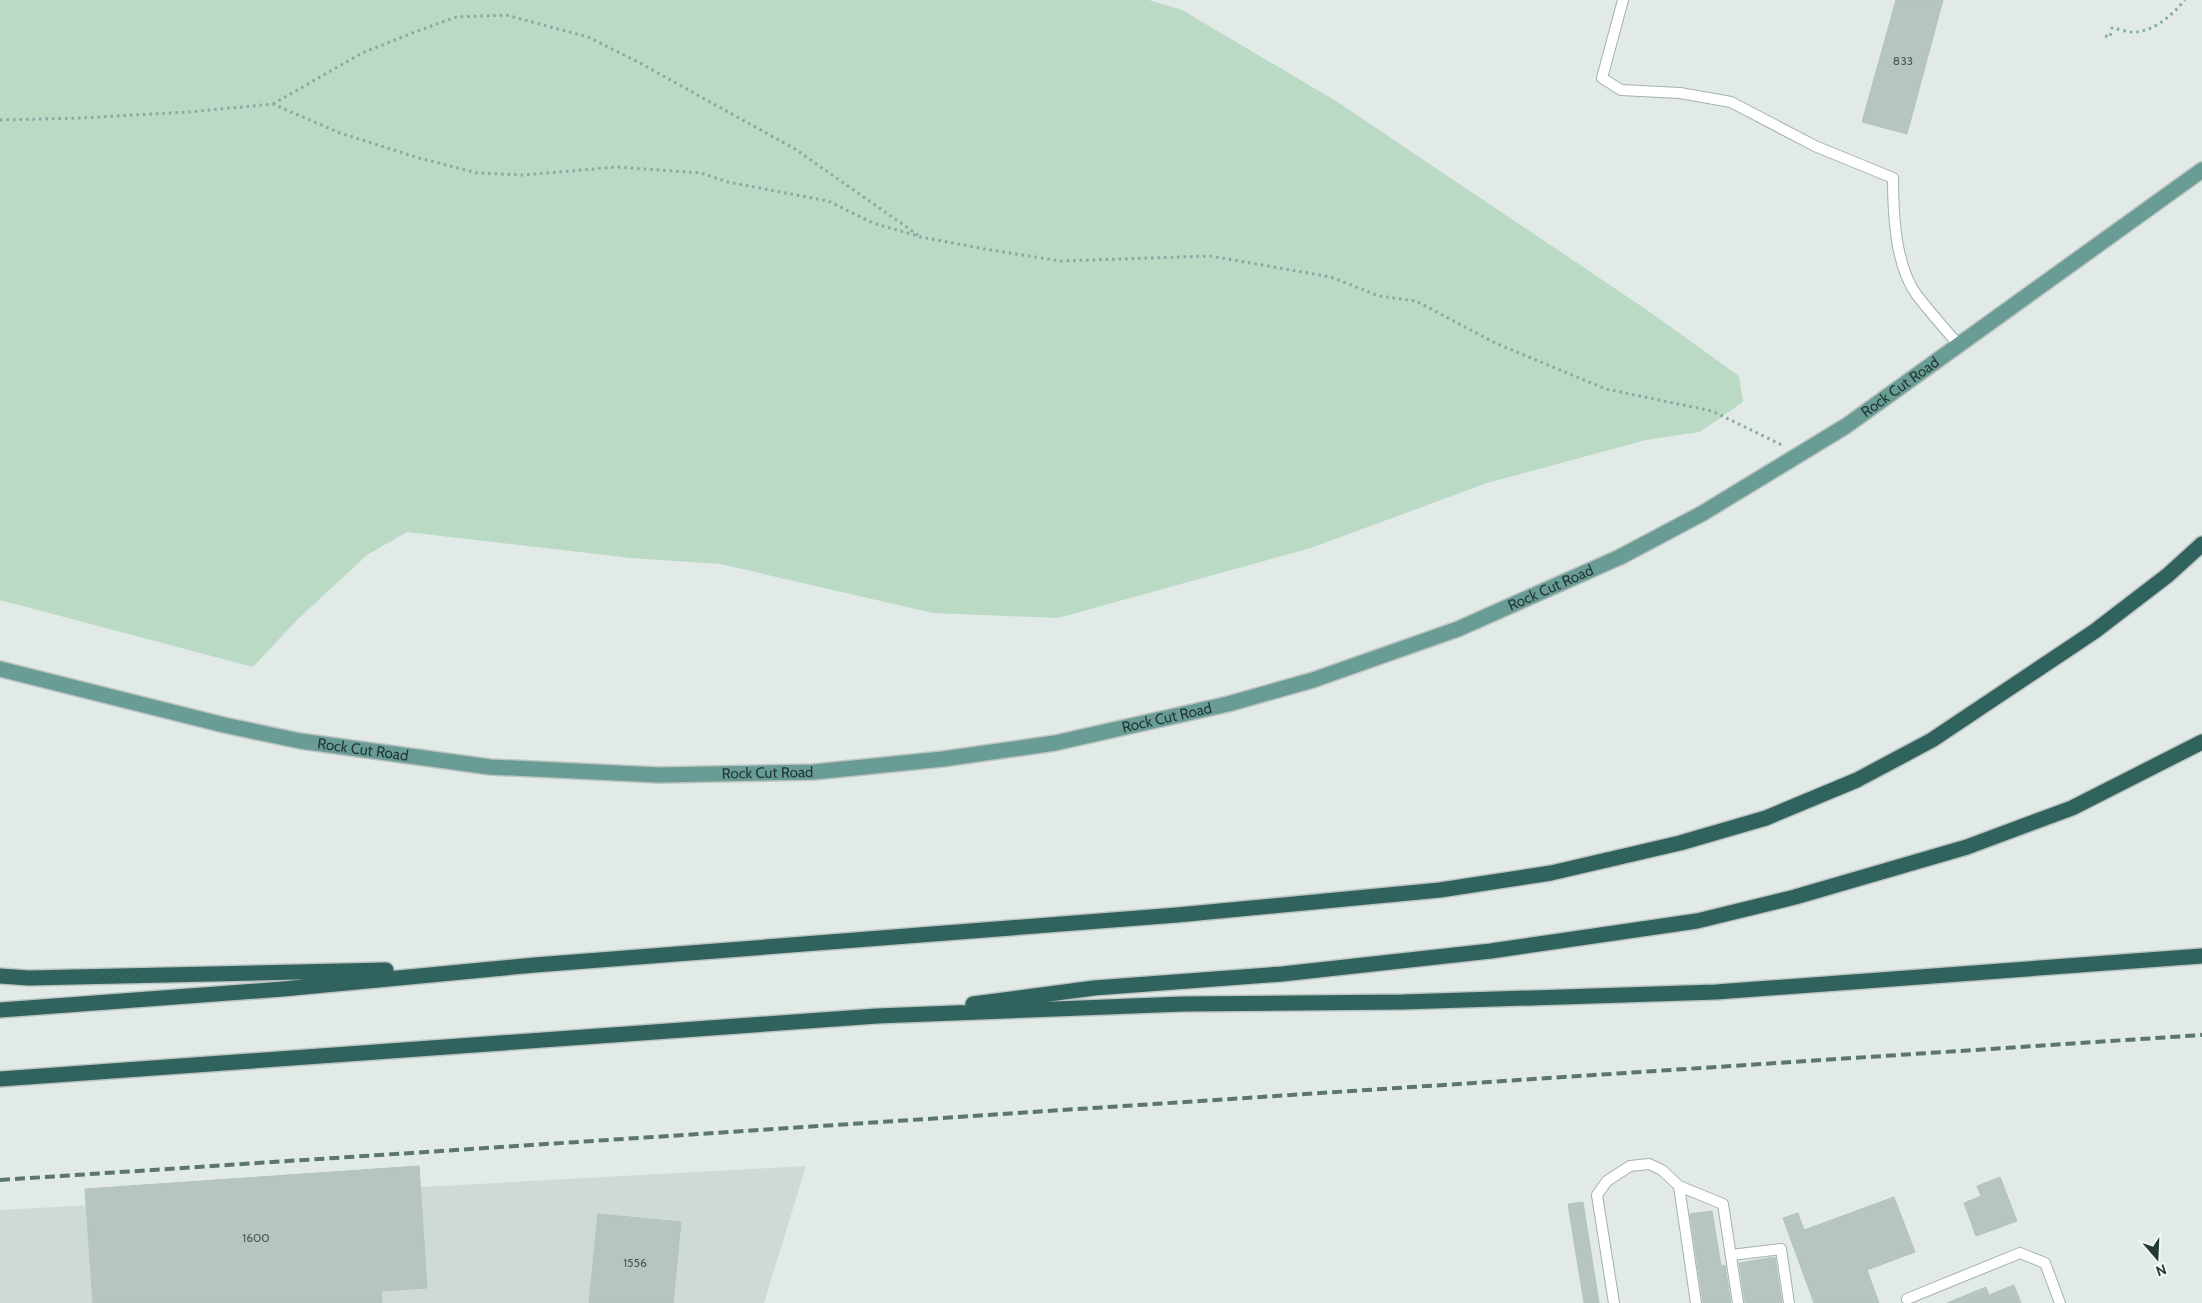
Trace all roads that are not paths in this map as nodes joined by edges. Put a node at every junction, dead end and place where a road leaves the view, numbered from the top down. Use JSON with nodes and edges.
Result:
{"nodes":[{"id":1,"x":1623,"y":0,"type":"edge"},
{"id":2,"x":2202,"y":170,"type":"edge"},
{"id":3,"x":1958,"y":344,"type":"junction"},
{"id":4,"x":2202,"y":544,"type":"edge"},
{"id":5,"x":0,"y":669,"type":"edge"},
{"id":6,"x":2202,"y":742,"type":"edge"},
{"id":7,"x":2202,"y":956,"type":"edge"},
{"id":8,"x":535,"y":965,"type":"junction"},
{"id":9,"x":0,"y":976,"type":"edge"},
{"id":10,"x":0,"y":1010,"type":"edge"},
{"id":11,"x":877,"y":1016,"type":"junction"},
{"id":12,"x":0,"y":1079,"type":"edge"},
{"id":13,"x":1679,"y":1186,"type":"junction"},
{"id":14,"x":1731,"y":1255,"type":"junction"},
{"id":15,"x":1907,"y":1298,"type":"dead end"},
{"id":16,"x":1614,"y":1303,"type":"edge"},
{"id":17,"x":1696,"y":1303,"type":"edge"},
{"id":18,"x":1738,"y":1303,"type":"edge"},
{"id":19,"x":1789,"y":1303,"type":"edge"},
{"id":20,"x":2060,"y":1303,"type":"edge"}],
"edges":[{"from":1,"to":3,"type":"lane"},
{"from":2,"to":3,"type":"main road","name":"Rock Cut Road"},
{"from":3,"to":5,"type":"main road","name":"Rock Cut Road"},
{"from":4,"to":8,"type":"highway"},
{"from":6,"to":11,"type":"highway"},
{"from":7,"to":11,"type":"highway"},
{"from":8,"to":9,"type":"highway"},
{"from":8,"to":10,"type":"highway"},
{"from":11,"to":12,"type":"highway"},
{"from":13,"to":14,"type":"lane"},
{"from":13,"to":16,"type":"lane"},
{"from":13,"to":17,"type":"lane"},
{"from":14,"to":18,"type":"lane"},
{"from":14,"to":19,"type":"lane"},
{"from":15,"to":20,"type":"lane"}]}
